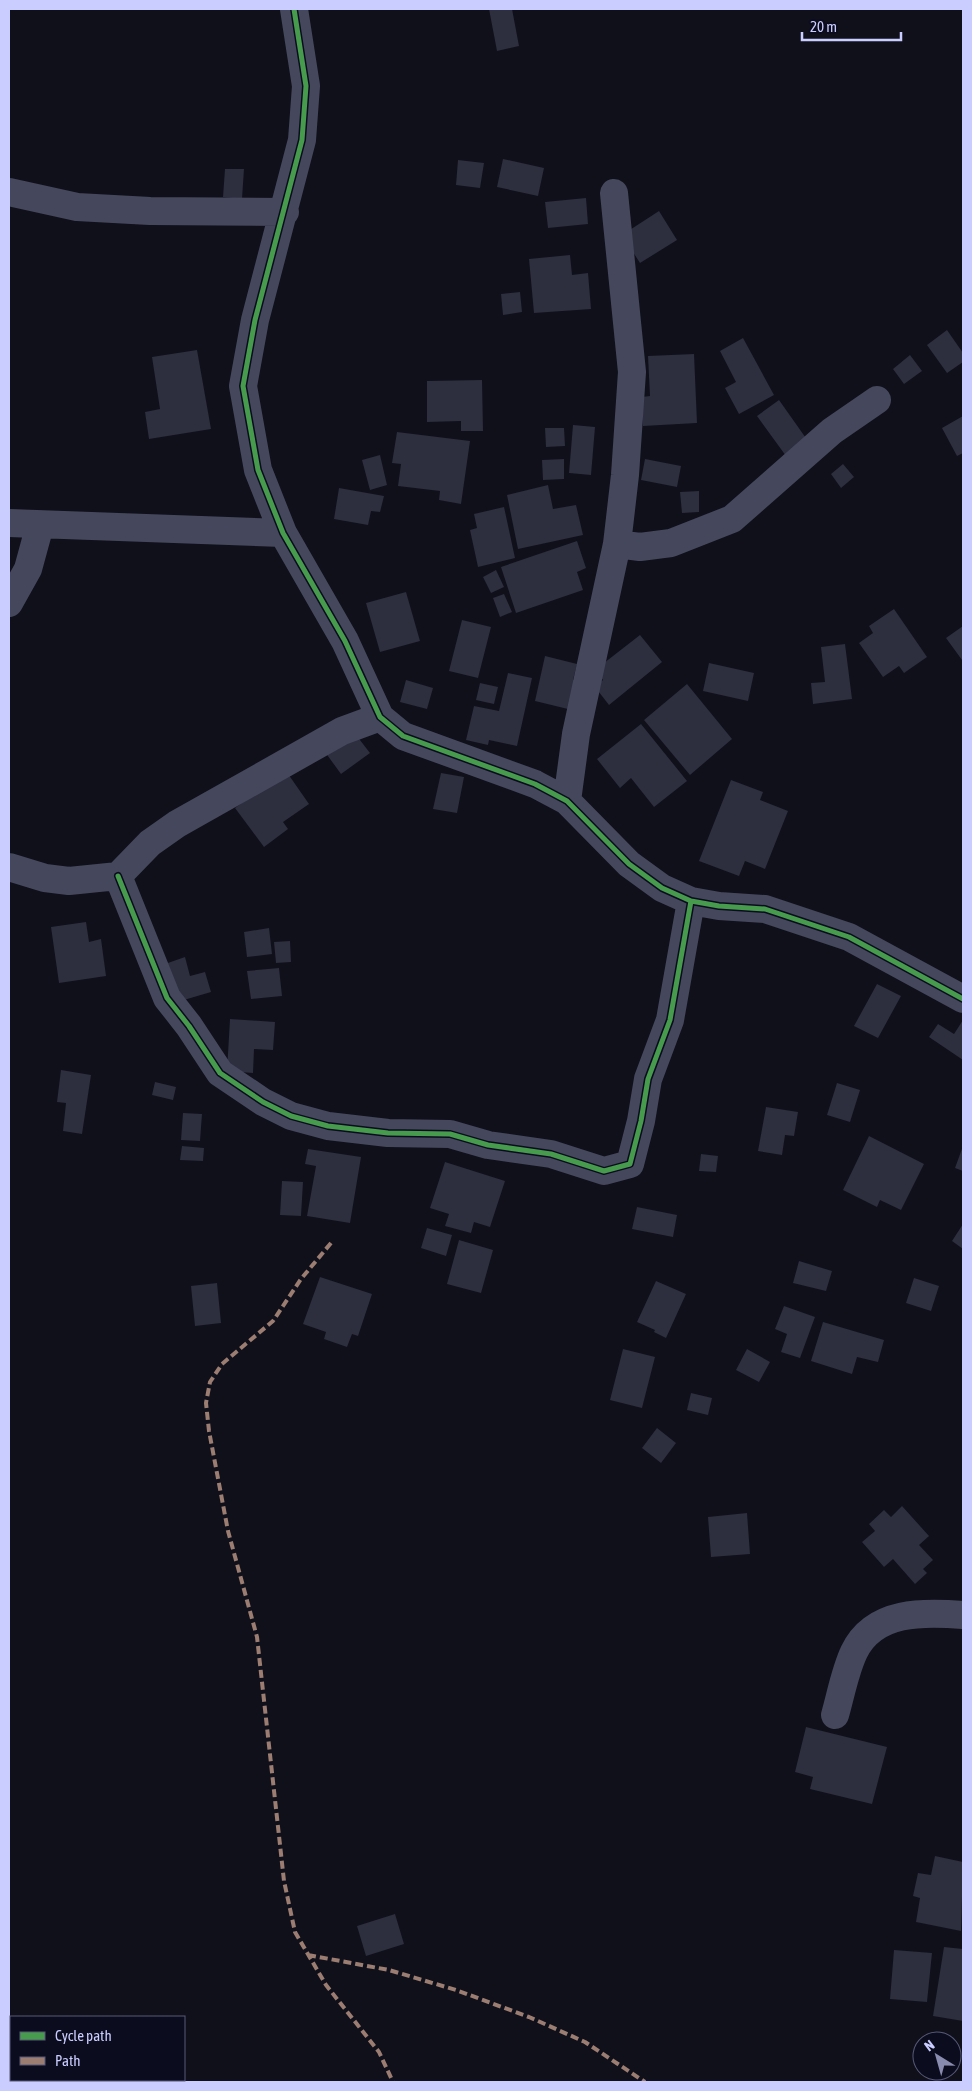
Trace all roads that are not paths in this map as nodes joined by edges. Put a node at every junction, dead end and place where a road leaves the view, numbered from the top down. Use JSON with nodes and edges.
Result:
{"nodes":[{"id":1,"x":294,"y":9,"type":"edge"},
{"id":2,"x":9,"y":192,"type":"edge"},
{"id":3,"x":614,"y":193,"type":"dead end"},
{"id":4,"x":285,"y":212,"type":"junction"},
{"id":5,"x":876,"y":400,"type":"dead end"},
{"id":6,"x":9,"y":523,"type":"edge"},
{"id":7,"x":40,"y":525,"type":"junction"},
{"id":8,"x":283,"y":533,"type":"junction"},
{"id":9,"x":617,"y":544,"type":"junction"},
{"id":10,"x":9,"y":602,"type":"edge"},
{"id":11,"x":380,"y":716,"type":"junction"},
{"id":12,"x":567,"y":801,"type":"junction"},
{"id":13,"x":9,"y":867,"type":"edge"},
{"id":14,"x":118,"y":876,"type":"junction"},
{"id":15,"x":691,"y":900,"type":"junction"},
{"id":16,"x":963,"y":999,"type":"edge"},
{"id":17,"x":963,"y":1615,"type":"edge"},
{"id":18,"x":835,"y":1714,"type":"dead end"}],
"edges":[{"from":1,"to":4,"type":"street"},
{"from":2,"to":4,"type":"street"},
{"from":3,"to":9,"type":"street"},
{"from":4,"to":8,"type":"street"},
{"from":5,"to":9,"type":"street"},
{"from":6,"to":7,"type":"street"},
{"from":7,"to":8,"type":"street"},
{"from":7,"to":10,"type":"street"},
{"from":8,"to":11,"type":"street"},
{"from":9,"to":12,"type":"street"},
{"from":11,"to":12,"type":"street"},
{"from":11,"to":14,"type":"street"},
{"from":12,"to":15,"type":"street"},
{"from":13,"to":14,"type":"street"},
{"from":14,"to":15,"type":"street"},
{"from":15,"to":16,"type":"street"},
{"from":17,"to":18,"type":"street"}]}
